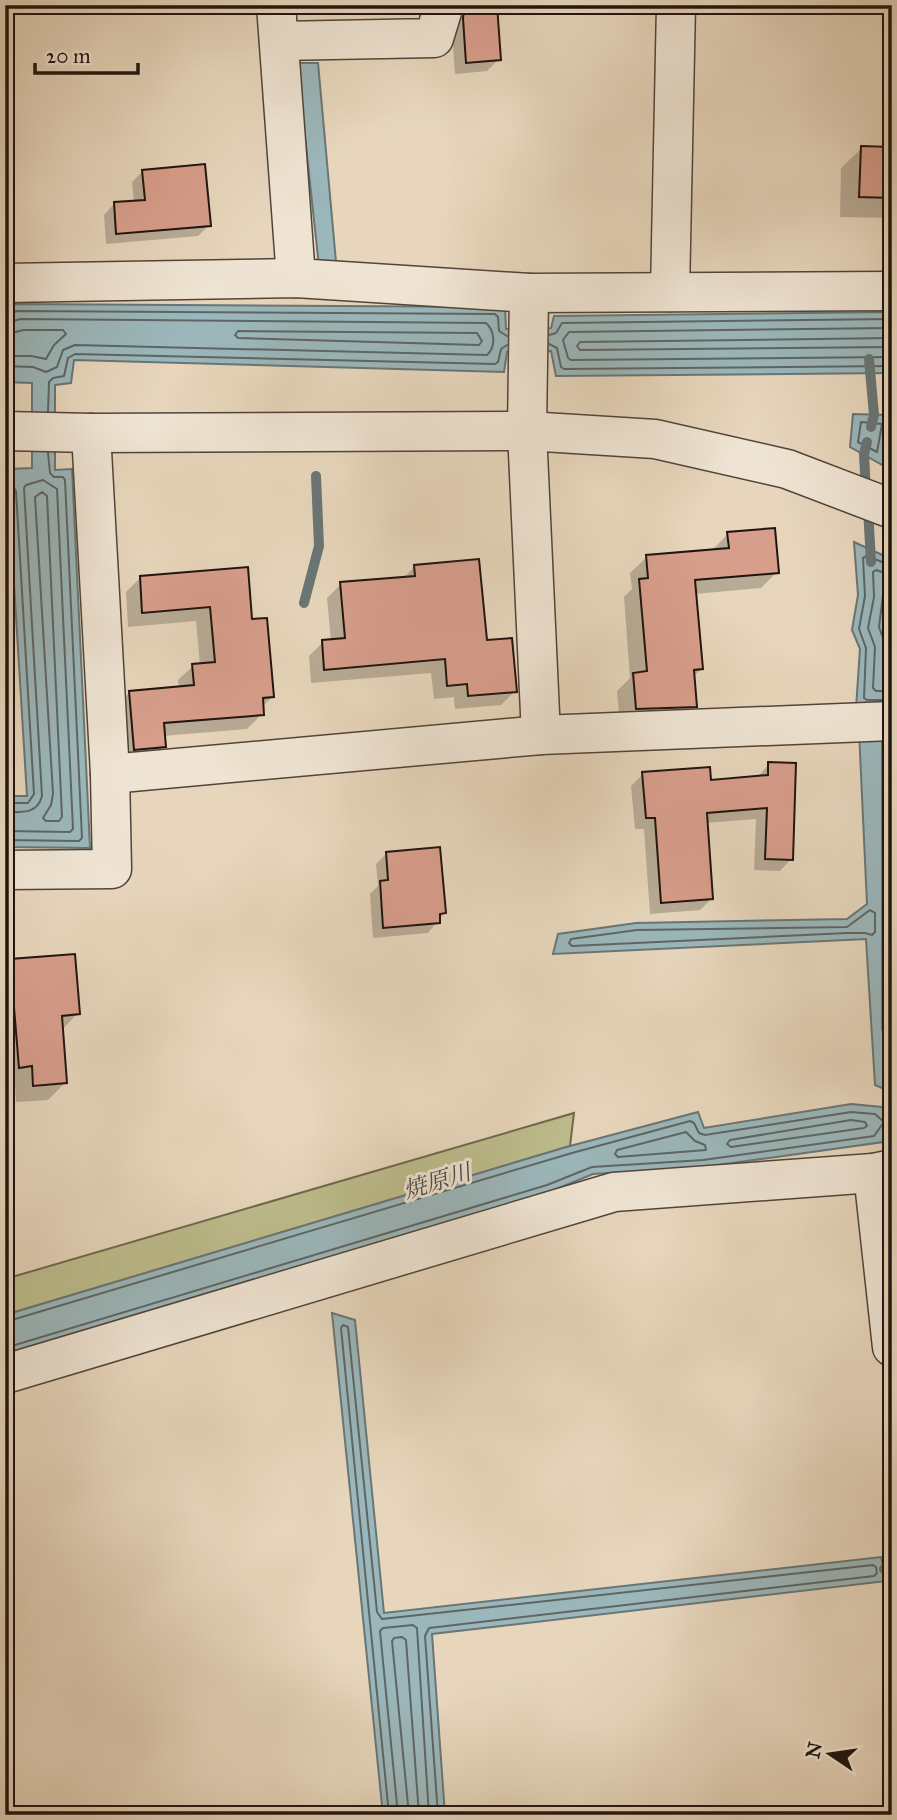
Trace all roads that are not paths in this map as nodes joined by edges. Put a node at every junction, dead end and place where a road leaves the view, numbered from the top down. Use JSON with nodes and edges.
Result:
{"nodes":[{"id":1,"x":444,"y":5,"type":"edge"},
{"id":2,"x":676,"y":5,"type":"edge"},
{"id":3,"x":277,"y":23,"type":"edge"},
{"id":4,"x":296,"y":278,"type":"junction"},
{"id":5,"x":5,"y":284,"type":"edge"},
{"id":6,"x":892,"y":291,"type":"edge"},
{"id":7,"x":670,"y":292,"type":"junction"},
{"id":8,"x":529,"y":293,"type":"junction"},
{"id":9,"x":5,"y":431,"type":"edge"},
{"id":10,"x":527,"y":431,"type":"junction"},
{"id":11,"x":91,"y":433,"type":"junction"},
{"id":12,"x":889,"y":508,"type":"edge"},
{"id":13,"x":877,"y":721,"type":"edge"},
{"id":14,"x":541,"y":735,"type":"junction"},
{"id":15,"x":110,"y":774,"type":"junction"},
{"id":16,"x":5,"y":870,"type":"edge"},
{"id":17,"x":883,"y":1171,"type":"edge"},
{"id":18,"x":892,"y":1347,"type":"edge"},
{"id":19,"x":5,"y":1374,"type":"edge"}],
"edges":[{"from":1,"to":3,"type":"street"},
{"from":2,"to":7,"type":"street"},
{"from":3,"to":4,"type":"street"},
{"from":4,"to":5,"type":"street"},
{"from":4,"to":8,"type":"street"},
{"from":6,"to":7,"type":"street"},
{"from":7,"to":8,"type":"street"},
{"from":8,"to":10,"type":"street"},
{"from":9,"to":11,"type":"street"},
{"from":10,"to":11,"type":"street"},
{"from":10,"to":12,"type":"street"},
{"from":10,"to":14,"type":"street"},
{"from":11,"to":15,"type":"street"},
{"from":13,"to":14,"type":"street"},
{"from":14,"to":15,"type":"street"},
{"from":15,"to":16,"type":"street"},
{"from":17,"to":18,"type":"street"},
{"from":17,"to":19,"type":"street"}]}
